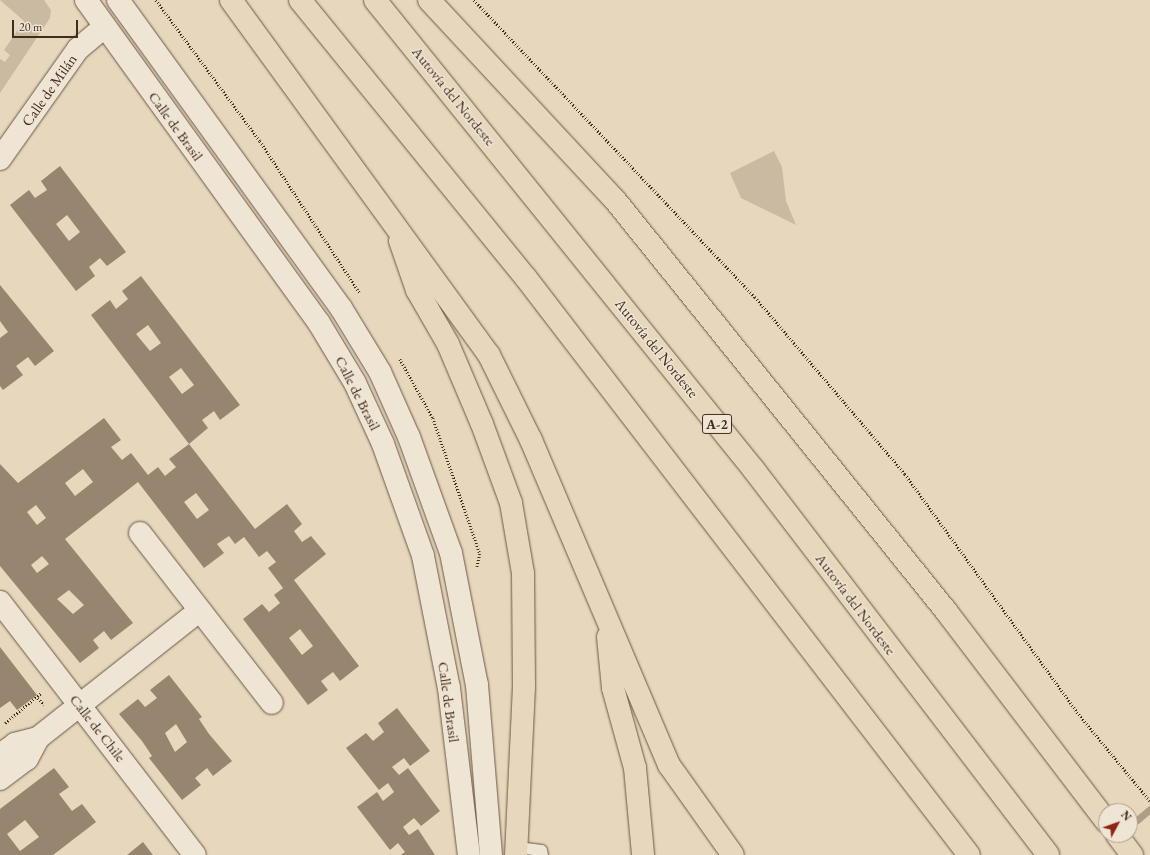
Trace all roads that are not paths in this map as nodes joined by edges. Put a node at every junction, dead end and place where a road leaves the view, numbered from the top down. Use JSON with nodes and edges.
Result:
{"nodes":[{"id":1,"x":86,"y":0,"type":"edge"},
{"id":2,"x":118,"y":0,"type":"edge"},
{"id":3,"x":231,"y":0,"type":"edge"},
{"id":4,"x":300,"y":0,"type":"edge"},
{"id":5,"x":375,"y":0,"type":"edge"},
{"id":6,"x":429,"y":0,"type":"edge"},
{"id":7,"x":105,"y":26,"type":"junction"},
{"id":8,"x":0,"y":159,"type":"edge"},
{"id":9,"x":392,"y":219,"type":"junction"},
{"id":10,"x":140,"y":533,"type":"dead end"},
{"id":11,"x":0,"y":602,"type":"edge"},
{"id":12,"x":200,"y":610,"type":"junction"},
{"id":13,"x":606,"y":618,"type":"junction"},
{"id":14,"x":272,"y":702,"type":"dead end"},
{"id":15,"x":79,"y":704,"type":"junction"},
{"id":16,"x":38,"y":738,"type":"junction"},
{"id":17,"x":0,"y":755,"type":"edge"},
{"id":18,"x":0,"y":779,"type":"edge"},
{"id":19,"x":1098,"y":810,"type":"edge"},
{"id":20,"x":1123,"y":843,"type":"edge"},
{"id":21,"x":517,"y":851,"type":"edge"},
{"id":22,"x":195,"y":855,"type":"edge"},
{"id":23,"x":469,"y":855,"type":"edge"},
{"id":24,"x":491,"y":855,"type":"edge"},
{"id":25,"x":542,"y":855,"type":"edge"},
{"id":26,"x":643,"y":855,"type":"edge"},
{"id":27,"x":733,"y":855,"type":"edge"},
{"id":28,"x":970,"y":855,"type":"edge"},
{"id":29,"x":1048,"y":855,"type":"edge"},
{"id":30,"x":1132,"y":855,"type":"edge"}],
"edges":[{"from":1,"to":7,"type":"street","name":"Calle de Brasil"},
{"from":2,"to":24,"type":"street","name":"Calle de Brasil"},
{"from":3,"to":9,"type":"highway"},
{"from":4,"to":28,"type":"highway"},
{"from":5,"to":29,"type":"highway","name":"Autovía del Nordeste","number":"A-2"},
{"from":6,"to":19,"type":"highway"},
{"from":7,"to":8,"type":"street","name":"Calle de Milán"},
{"from":7,"to":23,"type":"street","name":"Calle de Brasil"},
{"from":9,"to":13,"type":"highway"},
{"from":9,"to":21,"type":"highway"},
{"from":10,"to":12,"type":"street"},
{"from":11,"to":15,"type":"street","name":"Calle de Chile"},
{"from":12,"to":14,"type":"street"},
{"from":12,"to":15,"type":"street"},
{"from":13,"to":26,"type":"highway"},
{"from":13,"to":27,"type":"highway"},
{"from":15,"to":16,"type":"street"},
{"from":15,"to":22,"type":"street","name":"Calle de Chile"},
{"from":16,"to":17,"type":"street"},
{"from":16,"to":18,"type":"street"},
{"from":20,"to":30,"type":"highway"},
{"from":21,"to":25,"type":"lane"}]}
